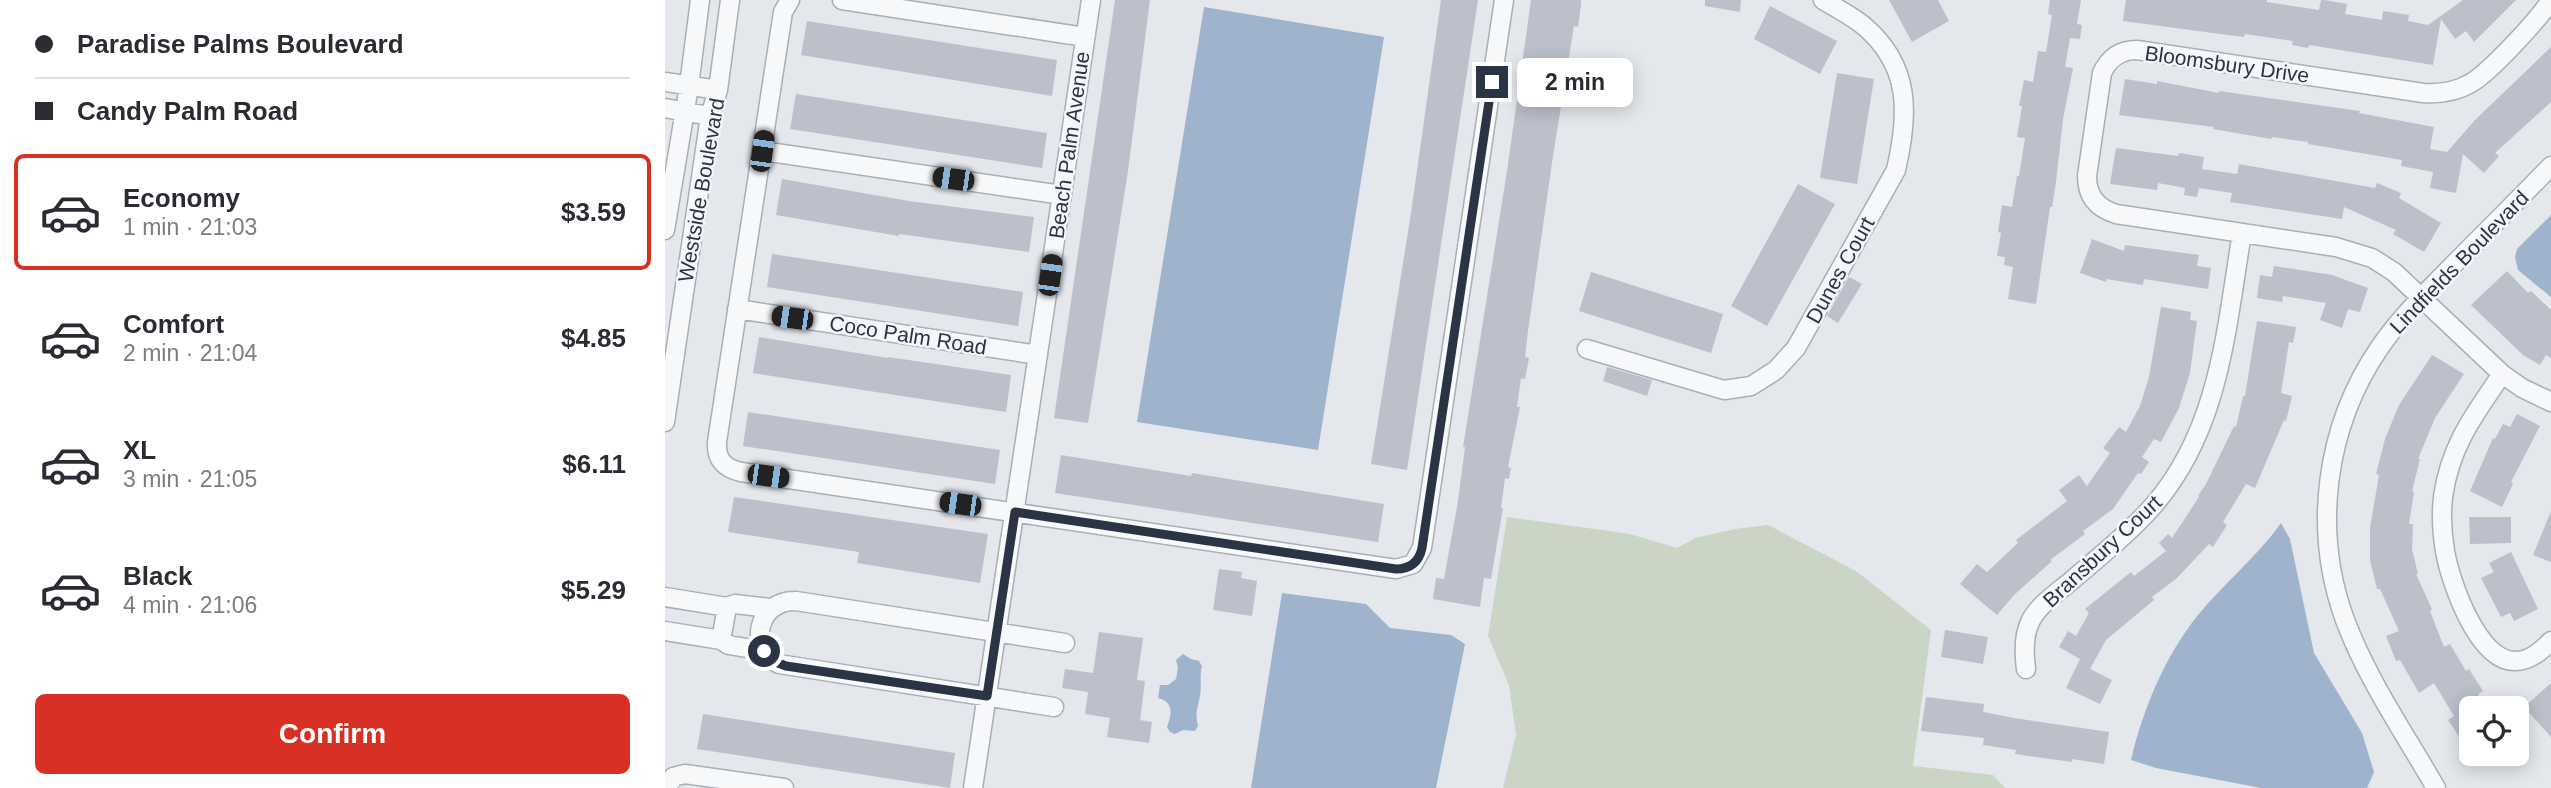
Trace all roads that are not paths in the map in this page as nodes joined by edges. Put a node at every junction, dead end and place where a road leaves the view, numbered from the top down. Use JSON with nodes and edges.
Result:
{"nodes":[{"id":1,"x":700,"y":0,"type":"edge"},
{"id":2,"x":730,"y":0,"type":"edge"},
{"id":3,"x":789,"y":0,"type":"edge"},
{"id":4,"x":842,"y":0,"type":"edge"},
{"id":5,"x":1091,"y":0,"type":"edge"},
{"id":6,"x":1504,"y":0,"type":"edge"},
{"id":7,"x":1823,"y":0,"type":"edge"},
{"id":8,"x":2551,"y":0,"type":"edge"},
{"id":9,"x":1086,"y":37,"type":"junction"},
{"id":10,"x":665,"y":82,"type":"edge"},
{"id":11,"x":689,"y":86,"type":"junction"},
{"id":12,"x":718,"y":90,"type":"junction"},
{"id":13,"x":665,"y":108,"type":"edge"},
{"id":14,"x":684,"y":111,"type":"junction"},
{"id":15,"x":710,"y":116,"type":"junction"},
{"id":16,"x":762,"y":151,"type":"junction"},
{"id":17,"x":2551,"y":166,"type":"edge"},
{"id":18,"x":1062,"y":195,"type":"junction"},
{"id":19,"x":665,"y":230,"type":"edge"},
{"id":20,"x":2242,"y":233,"type":"junction"},
{"id":21,"x":2421,"y":297,"type":"junction"},
{"id":22,"x":737,"y":309,"type":"junction"},
{"id":23,"x":1587,"y":349,"type":"dead end"},
{"id":24,"x":1038,"y":355,"type":"junction"},
{"id":25,"x":2502,"y":374,"type":"junction"},
{"id":26,"x":2551,"y":402,"type":"edge"},
{"id":27,"x":665,"y":422,"type":"edge"},
{"id":28,"x":1015,"y":512,"type":"junction"},
{"id":29,"x":665,"y":597,"type":"edge"},
{"id":30,"x":727,"y":607,"type":"junction"},
{"id":31,"x":769,"y":608,"type":"junction"},
{"id":32,"x":665,"y":631,"type":"edge"},
{"id":33,"x":997,"y":632,"type":"junction"},
{"id":34,"x":721,"y":640,"type":"junction"},
{"id":35,"x":2551,"y":641,"type":"edge"},
{"id":36,"x":1065,"y":643,"type":"dead end"},
{"id":37,"x":764,"y":651,"type":"junction"},
{"id":38,"x":2026,"y":669,"type":"dead end"},
{"id":39,"x":987,"y":696,"type":"junction"},
{"id":40,"x":1054,"y":707,"type":"dead end"},
{"id":41,"x":667,"y":788,"type":"edge"},
{"id":42,"x":784,"y":788,"type":"edge"},
{"id":43,"x":973,"y":788,"type":"edge"},
{"id":44,"x":2436,"y":788,"type":"edge"}],
"edges":[{"from":1,"to":11,"type":"street","name":"Westside Boulevard"},
{"from":2,"to":12,"type":"street","name":"Westside Boulevard"},
{"from":3,"to":16,"type":"street"},
{"from":4,"to":9,"type":"street"},
{"from":5,"to":9,"type":"street","name":"Beach Palm Avenue"},
{"from":6,"to":28,"type":"street"},
{"from":7,"to":23,"type":"street","name":"Dunes Court"},
{"from":8,"to":20,"type":"street","name":"Bloomsbury Drive"},
{"from":9,"to":18,"type":"street","name":"Beach Palm Avenue"},
{"from":10,"to":11,"type":"street"},
{"from":11,"to":12,"type":"street"},
{"from":11,"to":14,"type":"street","name":"Westside Boulevard"},
{"from":12,"to":15,"type":"street","name":"Westside Boulevard"},
{"from":13,"to":14,"type":"street"},
{"from":14,"to":15,"type":"street"},
{"from":14,"to":19,"type":"street","name":"Westside Boulevard"},
{"from":15,"to":27,"type":"street","name":"Westside Boulevard"},
{"from":16,"to":18,"type":"street"},
{"from":16,"to":22,"type":"street"},
{"from":17,"to":21,"type":"street","name":"Lindfields Boulevard"},
{"from":18,"to":24,"type":"street","name":"Beach Palm Avenue"},
{"from":20,"to":21,"type":"street","name":"Bloomsbury Drive"},
{"from":20,"to":38,"type":"street","name":"Bransbury Court"},
{"from":21,"to":25,"type":"street","name":"Bloomsbury Drive"},
{"from":21,"to":44,"type":"street","name":"Lindfields Boulevard"},
{"from":22,"to":24,"type":"street","name":"Coco Palm Road"},
{"from":22,"to":28,"type":"street"},
{"from":24,"to":28,"type":"street","name":"Beach Palm Avenue"},
{"from":25,"to":26,"type":"street","name":"Bloomsbury Drive"},
{"from":25,"to":35,"type":"street"},
{"from":28,"to":33,"type":"street","name":"Beach Palm Avenue"},
{"from":29,"to":30,"type":"street"},
{"from":30,"to":31,"type":"street"},
{"from":30,"to":34,"type":"street"},
{"from":31,"to":33,"type":"street"},
{"from":31,"to":37,"type":"street"},
{"from":32,"to":34,"type":"street"},
{"from":33,"to":36,"type":"street"},
{"from":33,"to":39,"type":"street","name":"Beach Palm Avenue"},
{"from":34,"to":37,"type":"street"},
{"from":37,"to":39,"type":"street"},
{"from":39,"to":40,"type":"street"},
{"from":39,"to":43,"type":"street","name":"Beach Palm Avenue"},
{"from":41,"to":42,"type":"street"}]}
